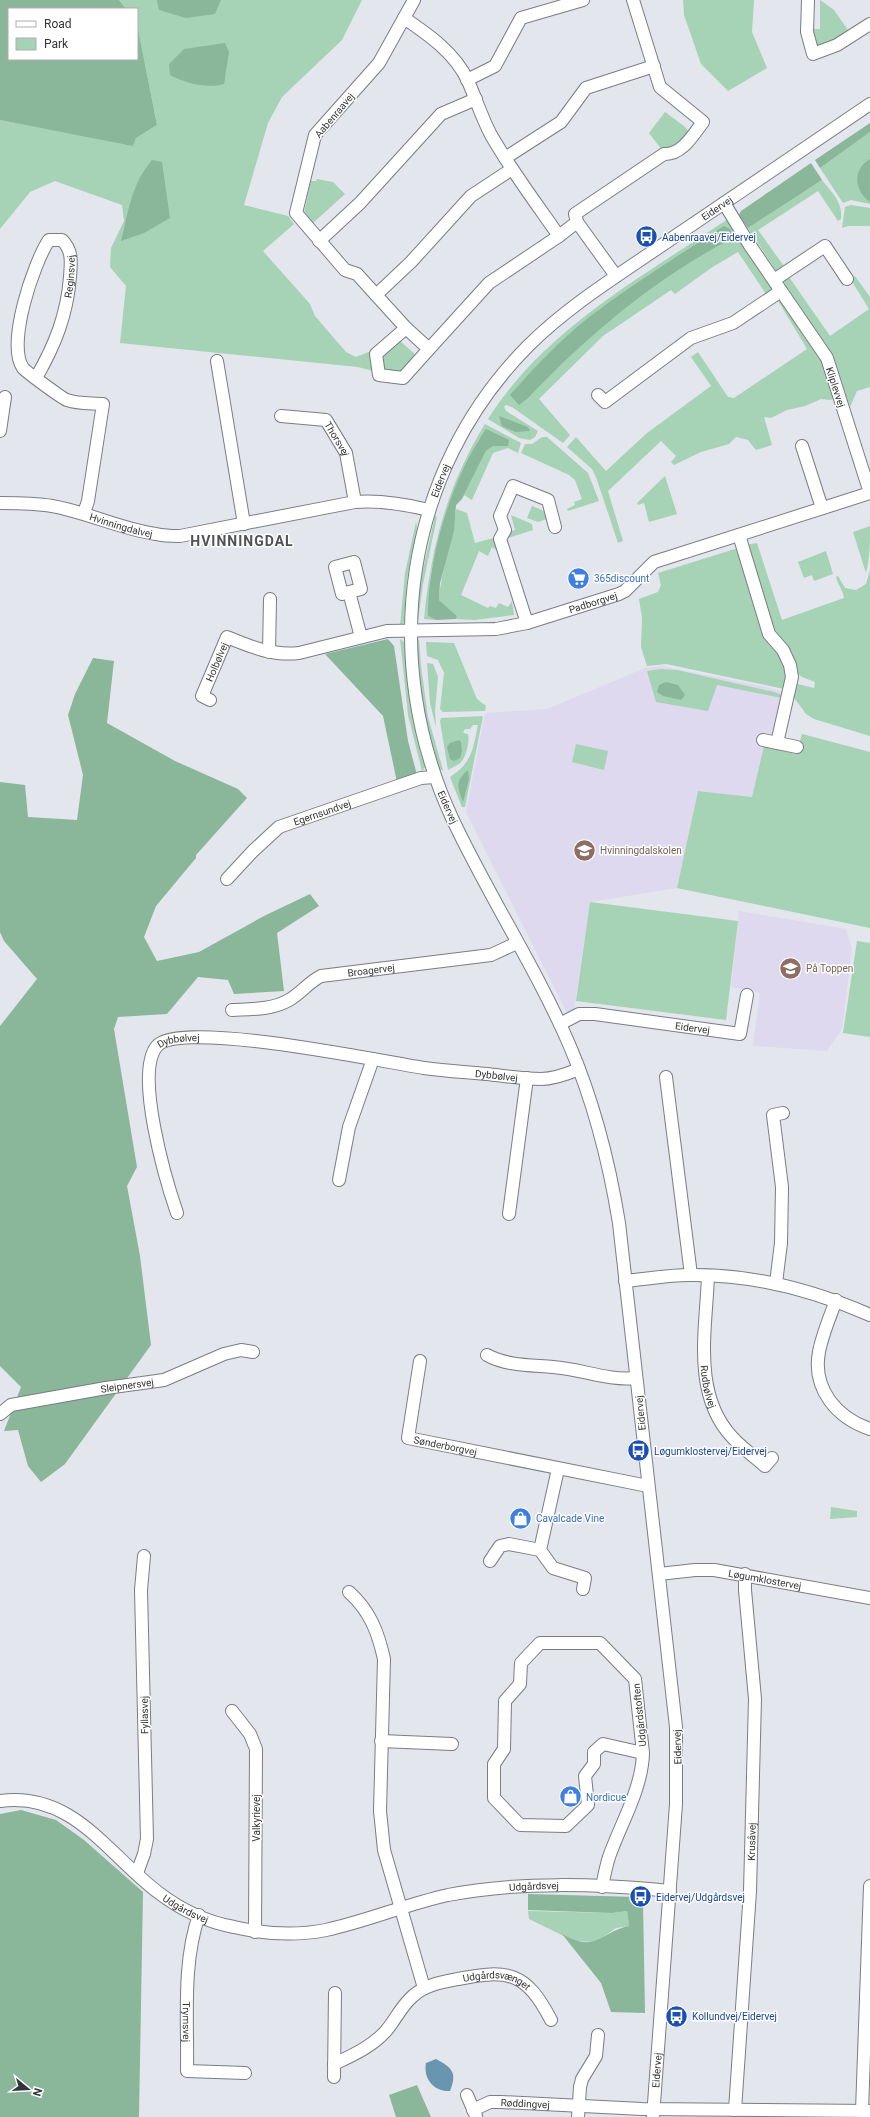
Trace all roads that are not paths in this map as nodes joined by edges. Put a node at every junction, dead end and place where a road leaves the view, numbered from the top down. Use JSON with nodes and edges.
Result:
{"nodes":[{"id":1,"x":414,"y":0,"type":"edge"},
{"id":2,"x":583,"y":0,"type":"edge"},
{"id":3,"x":633,"y":0,"type":"edge"},
{"id":4,"x":808,"y":0,"type":"edge"},
{"id":5,"x":404,"y":18,"type":"junction"},
{"id":6,"x":870,"y":24,"type":"edge"},
{"id":7,"x":654,"y":66,"type":"junction"},
{"id":8,"x":467,"y":80,"type":"junction"},
{"id":9,"x":476,"y":99,"type":"junction"},
{"id":10,"x":870,"y":104,"type":"edge"},
{"id":11,"x":505,"y":158,"type":"junction"},
{"id":12,"x":512,"y":169,"type":"junction"},
{"id":13,"x":724,"y":203,"type":"junction"},
{"id":14,"x":577,"y":222,"type":"junction"},
{"id":15,"x":559,"y":236,"type":"junction"},
{"id":16,"x":319,"y":241,"type":"junction"},
{"id":17,"x":616,"y":276,"type":"junction"},
{"id":18,"x":847,"y":279,"type":"dead end"},
{"id":19,"x":774,"y":280,"type":"junction"},
{"id":20,"x":781,"y":291,"type":"junction"},
{"id":21,"x":376,"y":295,"type":"junction"},
{"id":22,"x":406,"y":328,"type":"junction"},
{"id":23,"x":429,"y":350,"type":"junction"},
{"id":24,"x":217,"y":361,"type":"dead end"},
{"id":25,"x":36,"y":378,"type":"junction"},
{"id":26,"x":598,"y":395,"type":"dead end"},
{"id":27,"x":5,"y":397,"type":"dead end"},
{"id":28,"x":281,"y":416,"type":"dead end"},
{"id":29,"x":0,"y":431,"type":"edge"},
{"id":30,"x":802,"y":446,"type":"dead end"},
{"id":31,"x":870,"y":493,"type":"edge"},
{"id":32,"x":355,"y":502,"type":"junction"},
{"id":33,"x":0,"y":503,"type":"edge"},
{"id":34,"x":822,"y":508,"type":"junction"},
{"id":35,"x":429,"y":510,"type":"junction"},
{"id":36,"x":84,"y":513,"type":"junction"},
{"id":37,"x":244,"y":524,"type":"junction"},
{"id":38,"x":555,"y":527,"type":"dead end"},
{"id":39,"x":739,"y":535,"type":"junction"},
{"id":40,"x":349,"y":592,"type":"dead end"},
{"id":41,"x":270,"y":599,"type":"dead end"},
{"id":42,"x":527,"y":623,"type":"junction"},
{"id":43,"x":410,"y":631,"type":"junction"},
{"id":44,"x":361,"y":637,"type":"junction"},
{"id":45,"x":269,"y":652,"type":"junction"},
{"id":46,"x":210,"y":700,"type":"dead end"},
{"id":47,"x":763,"y":740,"type":"dead end"},
{"id":48,"x":777,"y":743,"type":"junction"},
{"id":49,"x":797,"y":747,"type":"dead end"},
{"id":50,"x":434,"y":777,"type":"junction"},
{"id":51,"x":227,"y":879,"type":"dead end"},
{"id":52,"x":518,"y":943,"type":"junction"},
{"id":53,"x":746,"y":995,"type":"dead end"},
{"id":54,"x":232,"y":1010,"type":"dead end"},
{"id":55,"x":560,"y":1024,"type":"junction"},
{"id":56,"x":373,"y":1059,"type":"junction"},
{"id":57,"x":579,"y":1069,"type":"junction"},
{"id":58,"x":666,"y":1077,"type":"dead end"},
{"id":59,"x":527,"y":1078,"type":"junction"},
{"id":60,"x":783,"y":1113,"type":"dead end"},
{"id":61,"x":339,"y":1180,"type":"dead end"},
{"id":62,"x":177,"y":1213,"type":"dead end"},
{"id":63,"x":509,"y":1214,"type":"dead end"},
{"id":64,"x":691,"y":1275,"type":"junction"},
{"id":65,"x":708,"y":1276,"type":"junction"},
{"id":66,"x":625,"y":1281,"type":"junction"},
{"id":67,"x":776,"y":1283,"type":"junction"},
{"id":68,"x":836,"y":1300,"type":"junction"},
{"id":69,"x":870,"y":1315,"type":"edge"},
{"id":70,"x":253,"y":1352,"type":"dead end"},
{"id":71,"x":487,"y":1355,"type":"dead end"},
{"id":72,"x":420,"y":1361,"type":"dead end"},
{"id":73,"x":636,"y":1378,"type":"junction"},
{"id":74,"x":0,"y":1414,"type":"edge"},
{"id":75,"x":870,"y":1429,"type":"edge"},
{"id":76,"x":772,"y":1458,"type":"dead end"},
{"id":77,"x":558,"y":1469,"type":"junction"},
{"id":78,"x":648,"y":1486,"type":"junction"},
{"id":79,"x":540,"y":1550,"type":"junction"},
{"id":80,"x":144,"y":1556,"type":"dead end"},
{"id":81,"x":490,"y":1561,"type":"dead end"},
{"id":82,"x":659,"y":1574,"type":"junction"},
{"id":83,"x":745,"y":1574,"type":"junction"},
{"id":84,"x":583,"y":1588,"type":"dead end"},
{"id":85,"x":349,"y":1592,"type":"dead end"},
{"id":86,"x":870,"y":1598,"type":"edge"},
{"id":87,"x":232,"y":1711,"type":"dead end"},
{"id":88,"x":381,"y":1741,"type":"junction"},
{"id":89,"x":452,"y":1744,"type":"dead end"},
{"id":90,"x":643,"y":1753,"type":"junction"},
{"id":91,"x":0,"y":1801,"type":"edge"},
{"id":92,"x":137,"y":1873,"type":"junction"},
{"id":93,"x":870,"y":1886,"type":"edge"},
{"id":94,"x":602,"y":1887,"type":"junction"},
{"id":95,"x":670,"y":1891,"type":"junction"},
{"id":96,"x":401,"y":1909,"type":"junction"},
{"id":97,"x":198,"y":1915,"type":"junction"},
{"id":98,"x":255,"y":1932,"type":"junction"},
{"id":99,"x":424,"y":1988,"type":"junction"},
{"id":100,"x":335,"y":1993,"type":"dead end"},
{"id":101,"x":551,"y":2020,"type":"dead end"},
{"id":102,"x":598,"y":2035,"type":"dead end"},
{"id":103,"x":334,"y":2064,"type":"junction"},
{"id":104,"x":245,"y":2073,"type":"dead end"},
{"id":105,"x":334,"y":2077,"type":"dead end"},
{"id":106,"x":467,"y":2095,"type":"dead end"},
{"id":107,"x":736,"y":2110,"type":"junction"},
{"id":108,"x":866,"y":2111,"type":"edge"},
{"id":109,"x":578,"y":2112,"type":"edge"},
{"id":110,"x":654,"y":2113,"type":"edge"},
{"id":111,"x":475,"y":2114,"type":"edge"}],
"edges":[{"from":1,"to":5,"type":"street","name":"Aabenraavej"},
{"from":2,"to":8,"type":"street"},
{"from":3,"to":7,"type":"street"},
{"from":4,"to":6,"type":"street"},
{"from":5,"to":8,"type":"street"},
{"from":5,"to":16,"type":"street","name":"Aabenraavej"},
{"from":7,"to":11,"type":"street"},
{"from":7,"to":14,"type":"street"},
{"from":8,"to":9,"type":"street"},
{"from":9,"to":11,"type":"street"},
{"from":9,"to":16,"type":"street"},
{"from":10,"to":13,"type":"street","name":"Eidervej"},
{"from":11,"to":12,"type":"street"},
{"from":12,"to":15,"type":"street"},
{"from":12,"to":21,"type":"street"},
{"from":13,"to":17,"type":"street","name":"Eidervej"},
{"from":13,"to":19,"type":"street","name":"Kliplevvej"},
{"from":14,"to":15,"type":"street"},
{"from":14,"to":17,"type":"street"},
{"from":15,"to":23,"type":"street"},
{"from":16,"to":21,"type":"street","name":"Aabenraavej"},
{"from":17,"to":35,"type":"street","name":"Eidervej"},
{"from":18,"to":19,"type":"street"},
{"from":19,"to":20,"type":"street","name":"Kliplevvej"},
{"from":20,"to":26,"type":"street"},
{"from":20,"to":31,"type":"street","name":"Kliplevvej"},
{"from":21,"to":22,"type":"street","name":"Aabenraavej"},
{"from":22,"to":23,"type":"street","name":"Aabenraavej"},
{"from":22,"to":23,"type":"street"},
{"from":24,"to":37,"type":"street"},
{"from":25,"to":25,"type":"street","name":"Reginsvej"},
{"from":25,"to":36,"type":"street","name":"Reginsvej"},
{"from":27,"to":29,"type":"street"},
{"from":28,"to":32,"type":"street","name":"Thorsvej"},
{"from":30,"to":34,"type":"street"},
{"from":31,"to":34,"type":"street","name":"Padborgvej"},
{"from":32,"to":35,"type":"street","name":"Hvinningdalvej"},
{"from":32,"to":37,"type":"street","name":"Hvinningdalvej"},
{"from":33,"to":36,"type":"street","name":"Hvinningdalvej"},
{"from":34,"to":39,"type":"street","name":"Padborgvej"},
{"from":35,"to":43,"type":"street","name":"Eidervej"},
{"from":36,"to":37,"type":"street","name":"Hvinningdalvej"},
{"from":38,"to":42,"type":"street"},
{"from":39,"to":42,"type":"street","name":"Padborgvej"},
{"from":39,"to":48,"type":"street"},
{"from":40,"to":44,"type":"street"},
{"from":41,"to":45,"type":"street"},
{"from":42,"to":43,"type":"street","name":"Padborgvej"},
{"from":43,"to":44,"type":"street","name":"Holbølvej"},
{"from":43,"to":50,"type":"street","name":"Eidervej"},
{"from":44,"to":45,"type":"street","name":"Holbølvej"},
{"from":45,"to":46,"type":"street","name":"Holbølvej"},
{"from":47,"to":48,"type":"street"},
{"from":48,"to":49,"type":"street"},
{"from":50,"to":51,"type":"street","name":"Egernsundvej"},
{"from":50,"to":52,"type":"street","name":"Eidervej"},
{"from":52,"to":54,"type":"street","name":"Broagervej"},
{"from":52,"to":55,"type":"street","name":"Eidervej"},
{"from":53,"to":55,"type":"street","name":"Eidervej"},
{"from":55,"to":57,"type":"street","name":"Eidervej"},
{"from":56,"to":59,"type":"street","name":"Dybbølvej"},
{"from":56,"to":61,"type":"street"},
{"from":56,"to":62,"type":"street","name":"Dybbølvej"},
{"from":57,"to":59,"type":"street","name":"Dybbølvej"},
{"from":57,"to":66,"type":"street","name":"Eidervej"},
{"from":58,"to":64,"type":"street"},
{"from":59,"to":63,"type":"street","name":"Dybbølvej"},
{"from":60,"to":67,"type":"street"},
{"from":64,"to":65,"type":"street"},
{"from":64,"to":66,"type":"street"},
{"from":65,"to":67,"type":"street"},
{"from":65,"to":76,"type":"street","name":"Rudbølvej"},
{"from":66,"to":73,"type":"street","name":"Eidervej"},
{"from":67,"to":68,"type":"street"},
{"from":68,"to":69,"type":"street"},
{"from":68,"to":75,"type":"street"},
{"from":70,"to":74,"type":"street","name":"Sleipnersvej"},
{"from":71,"to":73,"type":"street"},
{"from":72,"to":77,"type":"street","name":"Sønderborgvej"},
{"from":73,"to":78,"type":"street","name":"Eidervej"},
{"from":77,"to":78,"type":"street","name":"Sønderborgvej"},
{"from":77,"to":79,"type":"street"},
{"from":78,"to":82,"type":"street","name":"Eidervej"},
{"from":79,"to":81,"type":"street"},
{"from":79,"to":84,"type":"street"},
{"from":80,"to":92,"type":"street","name":"Fyllasvej"},
{"from":82,"to":83,"type":"street","name":"Løgumklostervej"},
{"from":82,"to":95,"type":"street","name":"Eidervej"},
{"from":83,"to":86,"type":"street","name":"Løgumklostervej"},
{"from":83,"to":107,"type":"street","name":"Krusåvej"},
{"from":85,"to":88,"type":"street"},
{"from":87,"to":98,"type":"street","name":"Valkyrievej"},
{"from":88,"to":89,"type":"street"},
{"from":88,"to":96,"type":"street"},
{"from":90,"to":90,"type":"street","name":"Udgårdstoften"},
{"from":90,"to":94,"type":"street","name":"Udgårdstoften"},
{"from":91,"to":92,"type":"street","name":"Udgårdsvej"},
{"from":92,"to":97,"type":"street","name":"Udgårdsvej"},
{"from":93,"to":108,"type":"street"},
{"from":94,"to":95,"type":"street","name":"Udgårdsvej"},
{"from":94,"to":96,"type":"street","name":"Udgårdsvej"},
{"from":95,"to":110,"type":"street","name":"Eidervej"},
{"from":96,"to":98,"type":"street","name":"Udgårdsvej"},
{"from":96,"to":99,"type":"street"},
{"from":97,"to":98,"type":"street","name":"Udgårdsvej"},
{"from":97,"to":104,"type":"street","name":"Trymsvej"},
{"from":99,"to":101,"type":"street","name":"Udgårdsvænget"},
{"from":99,"to":103,"type":"street","name":"Udgårdsvænget"},
{"from":100,"to":103,"type":"street"},
{"from":102,"to":109,"type":"street"},
{"from":103,"to":105,"type":"street"},
{"from":106,"to":111,"type":"street","name":"Røddingvej"},
{"from":107,"to":108,"type":"street","name":"Røddingvej"},
{"from":107,"to":110,"type":"street","name":"Røddingvej"},
{"from":109,"to":110,"type":"street","name":"Røddingvej"},
{"from":109,"to":111,"type":"street","name":"Røddingvej"}]}
